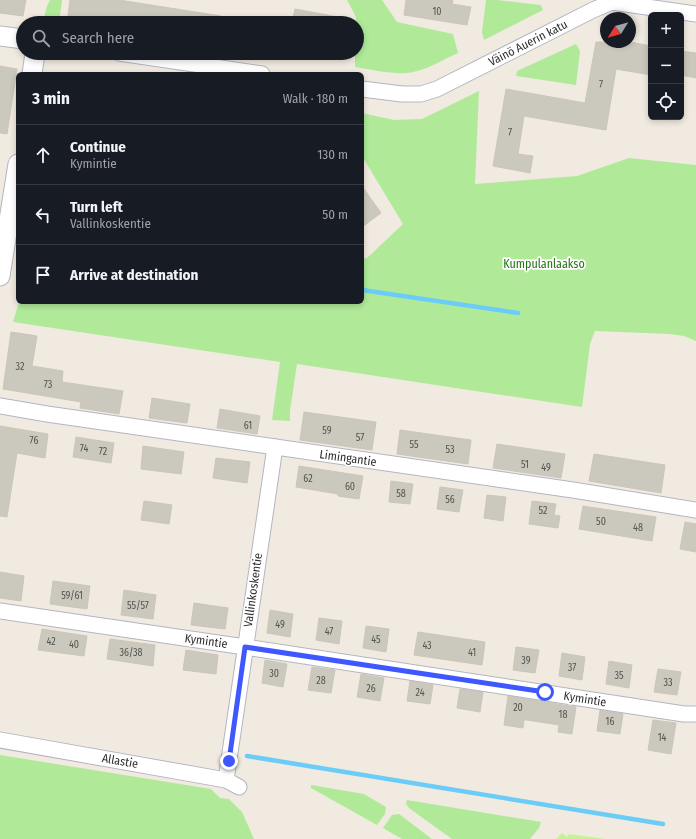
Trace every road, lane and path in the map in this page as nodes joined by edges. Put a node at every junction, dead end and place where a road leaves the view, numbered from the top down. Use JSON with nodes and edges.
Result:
{"nodes":[{"id":1,"x":591,"y":5,"type":"edge"},
{"id":2,"x":696,"y":14,"type":"edge"},
{"id":3,"x":0,"y":36,"type":"edge"},
{"id":4,"x":16,"y":38,"type":"edge"},
{"id":5,"x":34,"y":60,"type":"edge"},
{"id":6,"x":167,"y":60,"type":"edge"},
{"id":7,"x":32,"y":72,"type":"edge"},
{"id":8,"x":248,"y":72,"type":"edge"},
{"id":9,"x":364,"y":90,"type":"edge"},
{"id":10,"x":16,"y":176,"type":"edge"},
{"id":11,"x":0,"y":276,"type":"edge"},
{"id":12,"x":0,"y":406,"type":"edge"},
{"id":13,"x":275,"y":447,"type":"junction"},
{"id":14,"x":696,"y":510,"type":"edge"},
{"id":15,"x":0,"y":611,"type":"edge"},
{"id":16,"x":245,"y":647,"type":"junction"},
{"id":17,"x":696,"y":714,"type":"edge"},
{"id":18,"x":0,"y":740,"type":"edge"},
{"id":19,"x":232,"y":783,"type":"joint"}],
"edges":[{"from":1,"to":2,"type":"street","name":"Väinö Auerin katu"},
{"from":1,"to":9,"type":"street","name":"Väinö Auerin katu"},
{"from":3,"to":4,"type":"street"},
{"from":5,"to":7,"type":"street"},
{"from":6,"to":8,"type":"street"},
{"from":10,"to":11,"type":"street"},
{"from":12,"to":13,"type":"street","name":"Limingantie"},
{"from":13,"to":14,"type":"street","name":"Limingantie"},
{"from":13,"to":16,"type":"street","name":"Vallinkoskentie"},
{"from":15,"to":16,"type":"street","name":"Kymintie"},
{"from":16,"to":17,"type":"street","name":"Kymintie"},
{"from":16,"to":19,"type":"street","name":"Vallinkoskentie"},
{"from":18,"to":19,"type":"street","name":"Allastie"}]}
